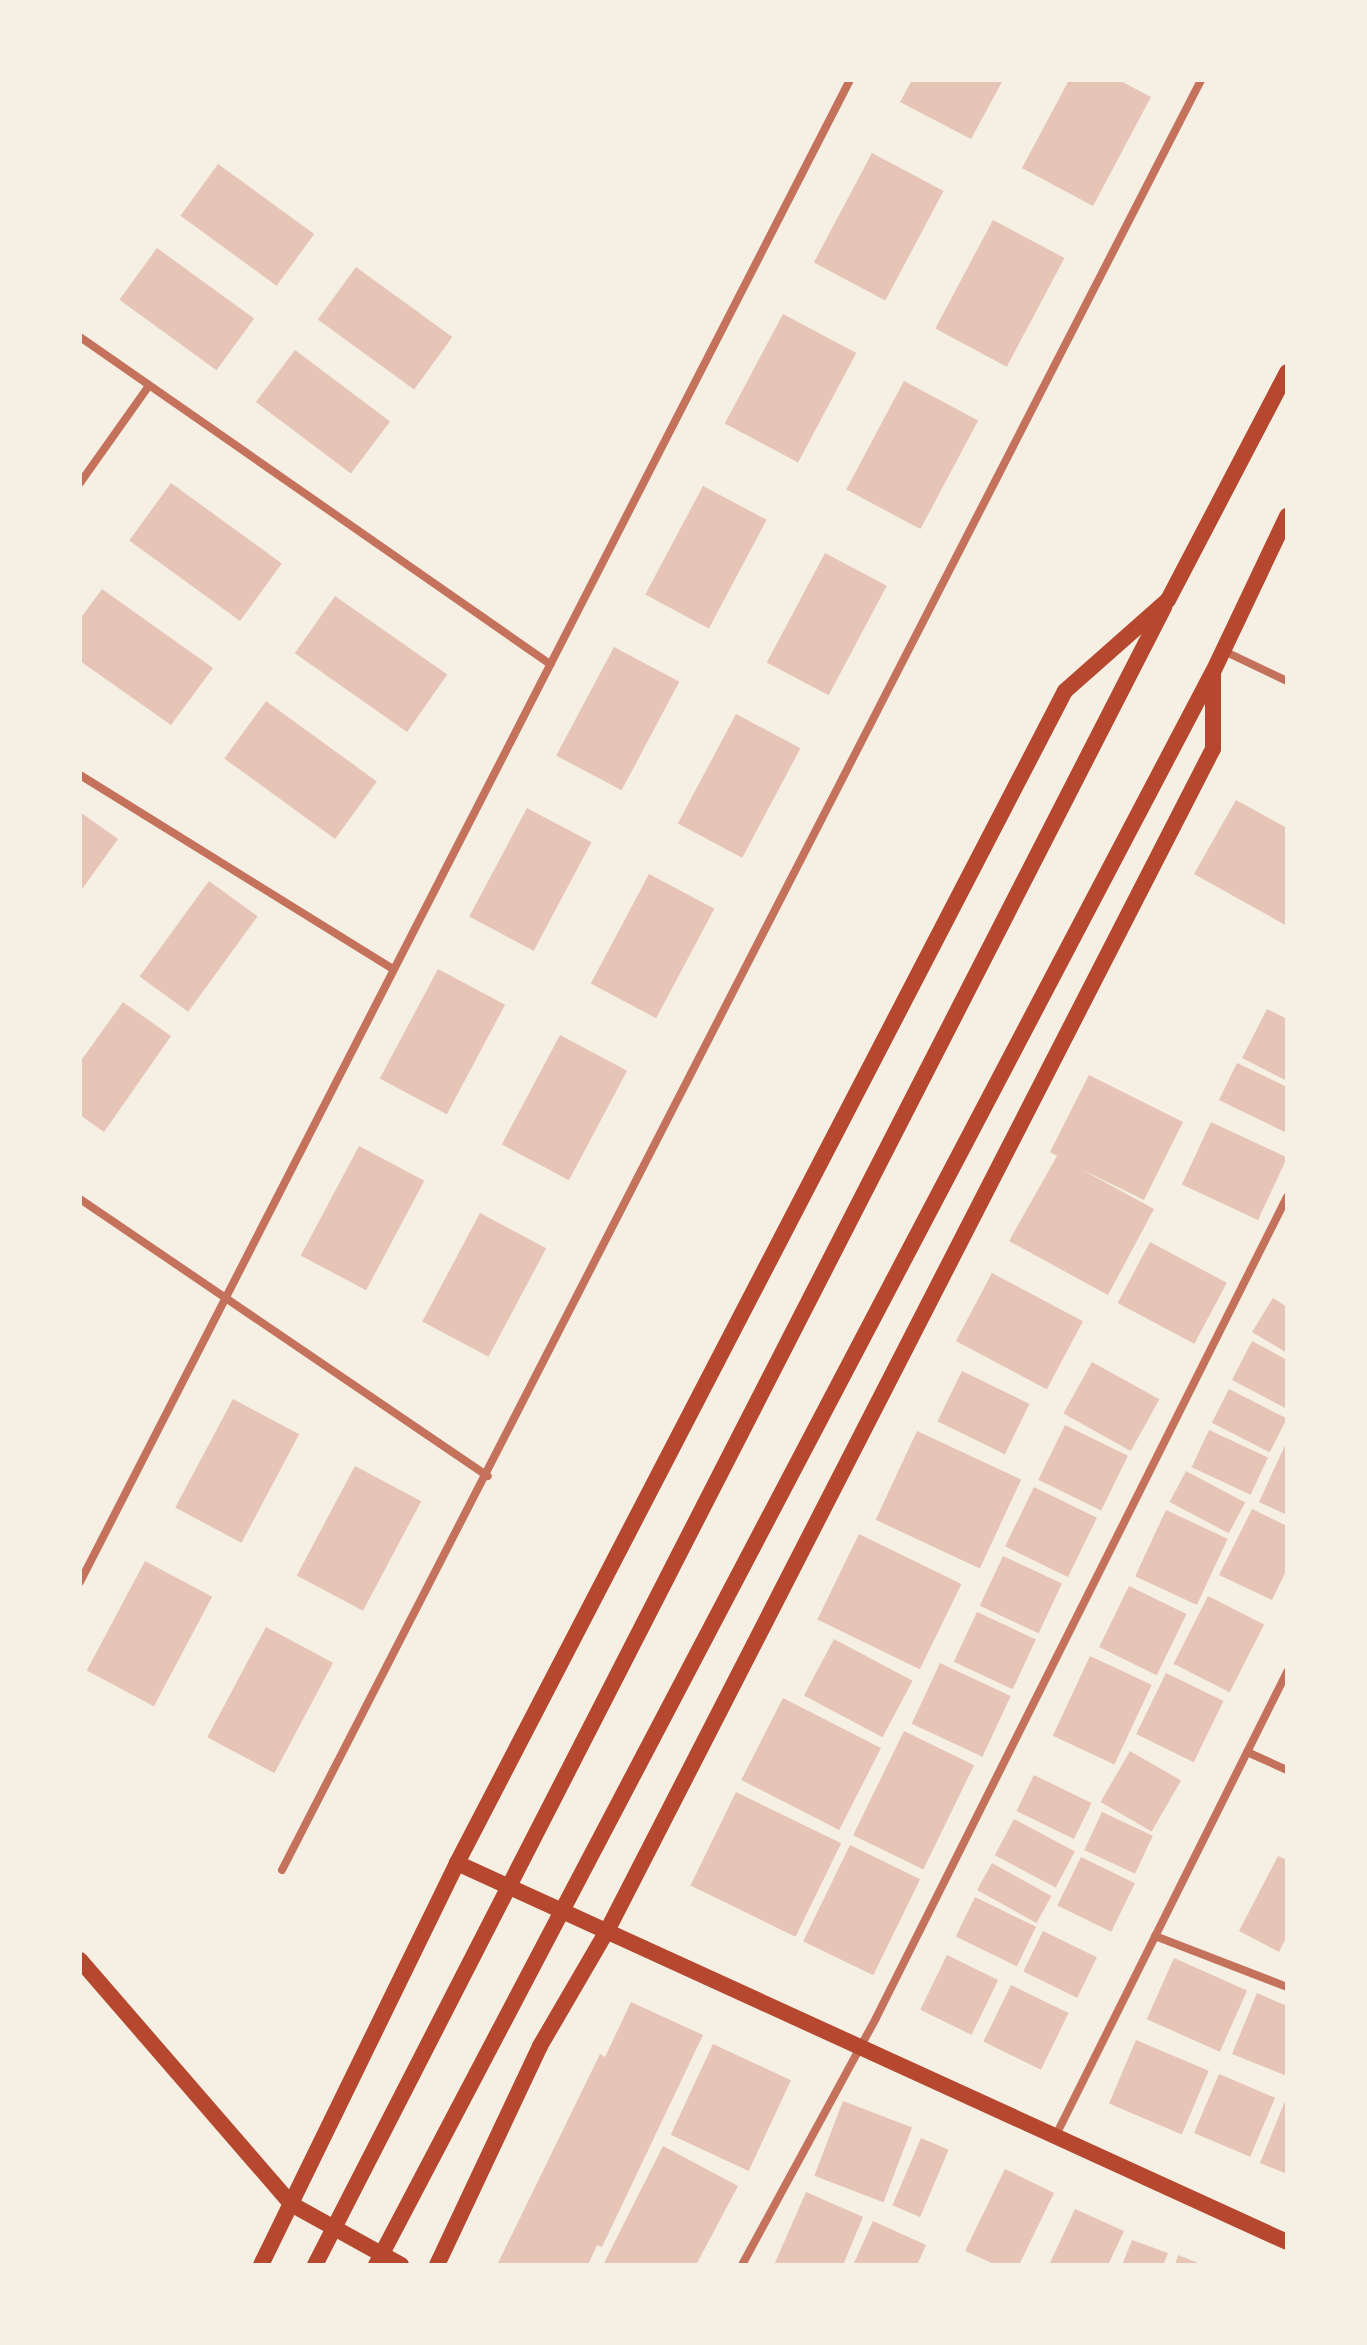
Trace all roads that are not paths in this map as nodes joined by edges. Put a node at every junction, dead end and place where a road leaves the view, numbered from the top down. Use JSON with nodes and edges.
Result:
{"nodes":[{"id":1,"x":1201,"y":80,"type":"edge"},
{"id":2,"x":845,"y":82,"type":"edge"},
{"id":3,"x":80,"y":337,"type":"edge"},
{"id":4,"x":1287,"y":372,"type":"edge"},
{"id":5,"x":148,"y":387,"type":"junction"},
{"id":6,"x":80,"y":483,"type":"edge"},
{"id":7,"x":1287,"y":516,"type":"edge"},
{"id":8,"x":1168,"y":600,"type":"junction"},
{"id":9,"x":1224,"y":651,"type":"junction"},
{"id":10,"x":550,"y":664,"type":"junction"},
{"id":11,"x":1213,"y":672,"type":"junction"},
{"id":12,"x":1287,"y":681,"type":"edge"},
{"id":13,"x":80,"y":775,"type":"edge"},
{"id":14,"x":393,"y":969,"type":"junction"},
{"id":15,"x":1287,"y":1197,"type":"edge"},
{"id":16,"x":80,"y":1199,"type":"edge"},
{"id":17,"x":226,"y":1297,"type":"junction"},
{"id":18,"x":488,"y":1476,"type":"junction"},
{"id":19,"x":80,"y":1582,"type":"edge"},
{"id":20,"x":1287,"y":1672,"type":"edge"},
{"id":21,"x":1247,"y":1752,"type":"junction"},
{"id":22,"x":1287,"y":1770,"type":"edge"},
{"id":23,"x":457,"y":1863,"type":"junction"},
{"id":24,"x":282,"y":1870,"type":"dead end"},
{"id":25,"x":607,"y":1931,"type":"junction"},
{"id":26,"x":1155,"y":1936,"type":"junction"},
{"id":27,"x":80,"y":1960,"type":"edge"},
{"id":28,"x":1287,"y":1987,"type":"edge"},
{"id":29,"x":861,"y":2047,"type":"junction"},
{"id":30,"x":1055,"y":2138,"type":"junction"},
{"id":31,"x":291,"y":2204,"type":"junction"},
{"id":32,"x":1287,"y":2242,"type":"edge"},
{"id":33,"x":261,"y":2265,"type":"edge"},
{"id":34,"x":315,"y":2265,"type":"edge"},
{"id":35,"x":376,"y":2265,"type":"edge"},
{"id":36,"x":401,"y":2265,"type":"edge"},
{"id":37,"x":437,"y":2265,"type":"edge"},
{"id":38,"x":742,"y":2265,"type":"edge"}],
"edges":[{"from":1,"to":18,"type":"street"},
{"from":2,"to":10,"type":"street"},
{"from":3,"to":5,"type":"street"},
{"from":4,"to":8,"type":"main road"},
{"from":5,"to":6,"type":"street"},
{"from":5,"to":10,"type":"street"},
{"from":7,"to":9,"type":"main road"},
{"from":8,"to":23,"type":"main road"},
{"from":8,"to":34,"type":"main road"},
{"from":9,"to":11,"type":"main road"},
{"from":9,"to":12,"type":"street"},
{"from":10,"to":14,"type":"street"},
{"from":11,"to":25,"type":"main road"},
{"from":11,"to":35,"type":"main road"},
{"from":13,"to":14,"type":"street"},
{"from":14,"to":17,"type":"street"},
{"from":15,"to":29,"type":"street"},
{"from":16,"to":17,"type":"street"},
{"from":17,"to":18,"type":"street"},
{"from":17,"to":19,"type":"street"},
{"from":18,"to":24,"type":"street"},
{"from":20,"to":21,"type":"street"},
{"from":21,"to":22,"type":"street"},
{"from":21,"to":26,"type":"street"},
{"from":23,"to":25,"type":"main road"},
{"from":23,"to":31,"type":"main road"},
{"from":25,"to":29,"type":"main road"},
{"from":25,"to":37,"type":"main road"},
{"from":26,"to":28,"type":"street"},
{"from":26,"to":30,"type":"street"},
{"from":27,"to":31,"type":"main road"},
{"from":29,"to":30,"type":"main road"},
{"from":29,"to":38,"type":"street"},
{"from":30,"to":32,"type":"main road"},
{"from":31,"to":33,"type":"main road"},
{"from":31,"to":36,"type":"main road"}]}
